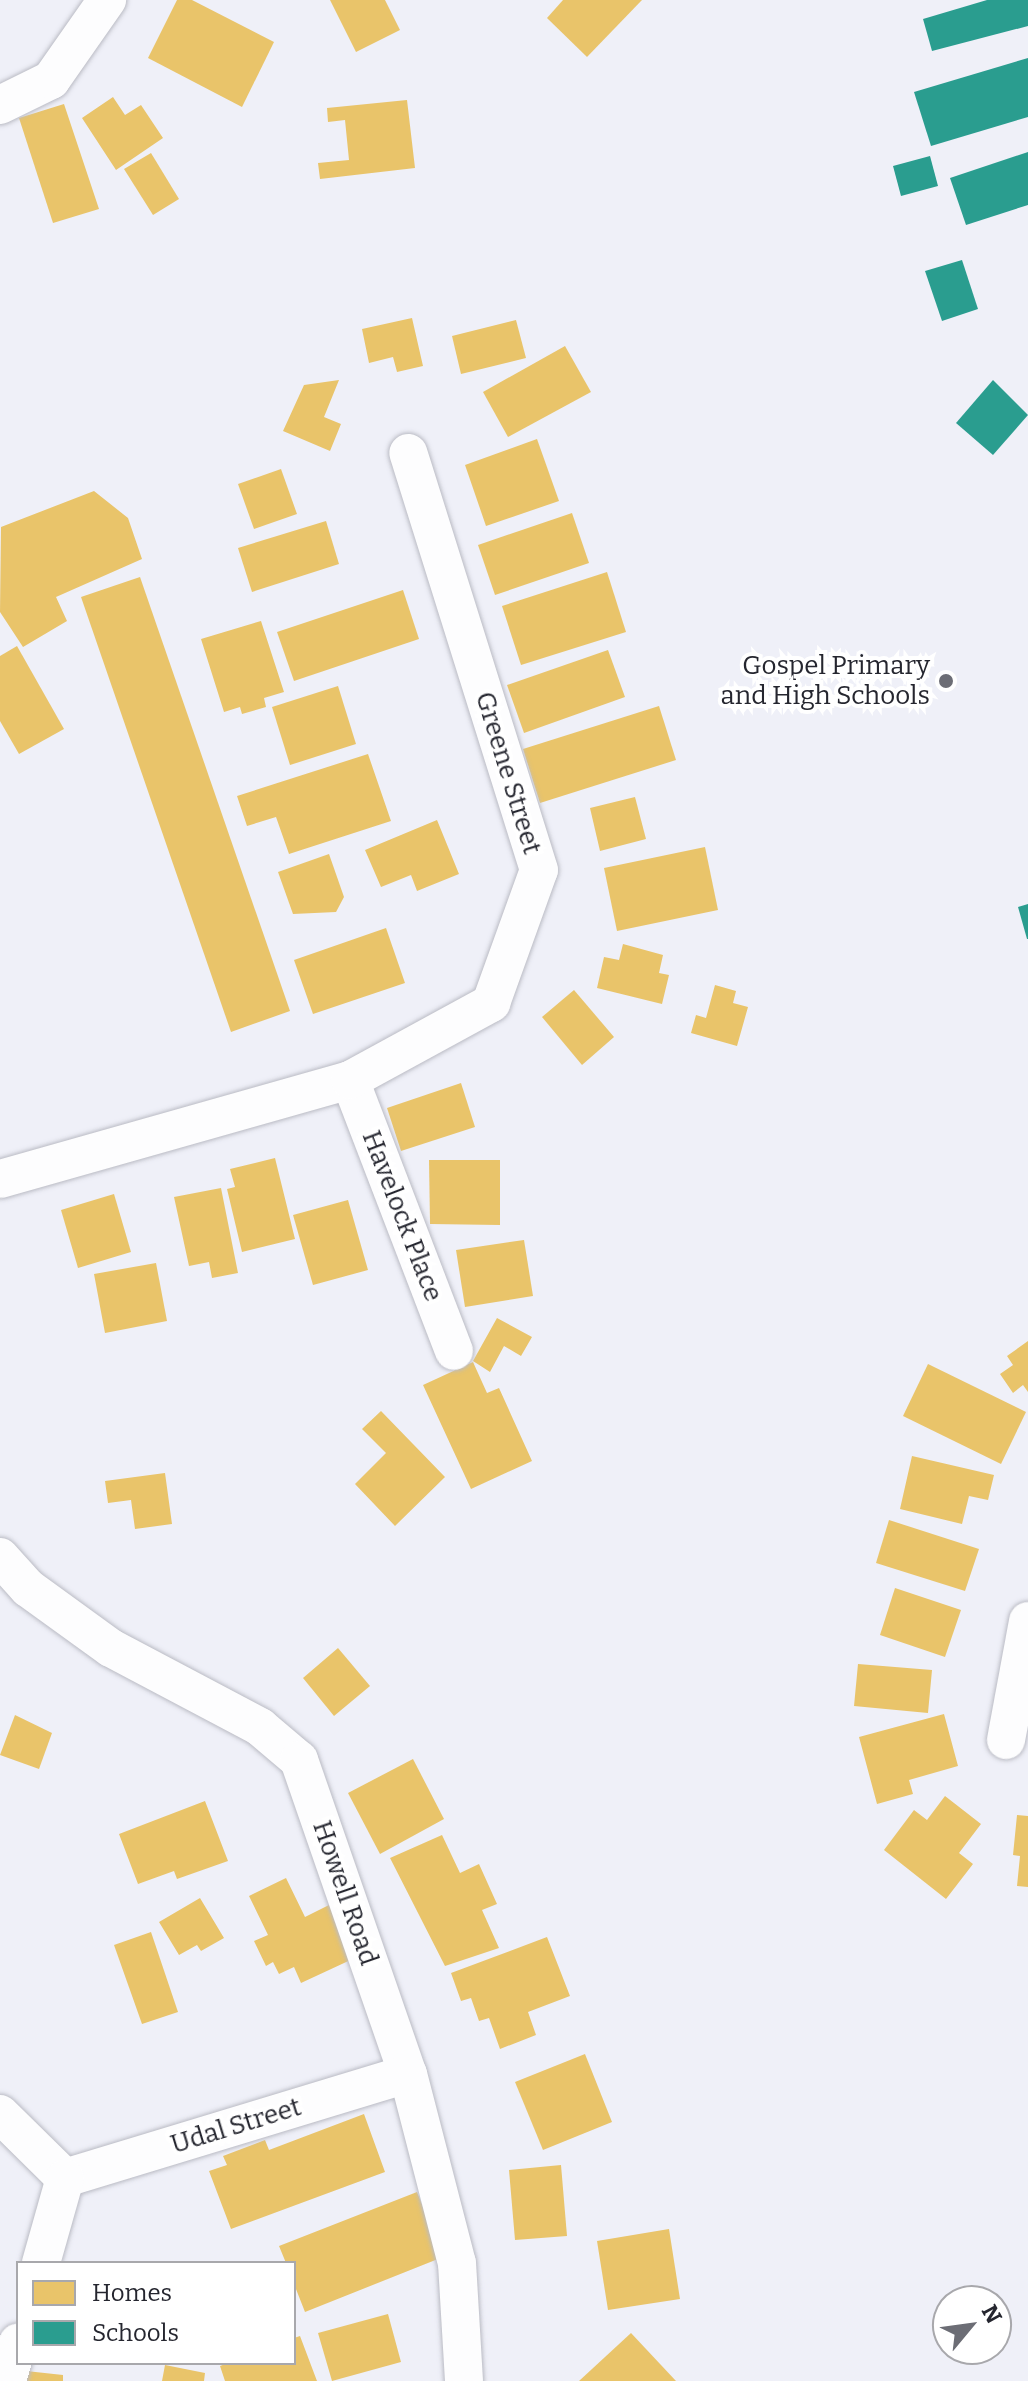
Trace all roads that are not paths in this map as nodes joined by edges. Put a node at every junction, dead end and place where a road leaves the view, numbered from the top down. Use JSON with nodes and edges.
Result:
{"nodes":[{"id":1,"x":107,"y":0,"type":"edge"},
{"id":2,"x":0,"y":105,"type":"edge"},
{"id":3,"x":408,"y":453,"type":"dead end"},
{"id":4,"x":350,"y":1080,"type":"junction"},
{"id":5,"x":0,"y":1179,"type":"edge"},
{"id":6,"x":454,"y":1351,"type":"dead end"},
{"id":7,"x":0,"y":1557,"type":"edge"},
{"id":8,"x":1028,"y":1621,"type":"edge"},
{"id":9,"x":1006,"y":1740,"type":"dead end"},
{"id":10,"x":408,"y":2074,"type":"junction"},
{"id":11,"x":0,"y":2114,"type":"edge"},
{"id":12,"x":65,"y":2178,"type":"junction"},
{"id":13,"x":42,"y":2261,"type":"edge"},
{"id":14,"x":16,"y":2350,"type":"edge"},
{"id":15,"x":7,"y":2381,"type":"edge"},
{"id":16,"x":464,"y":2381,"type":"edge"}],
"edges":[{"from":1,"to":2,"type":"street"},
{"from":3,"to":4,"type":"street","name":"Greene Street"},
{"from":4,"to":5,"type":"street","name":"Greene Street"},
{"from":4,"to":6,"type":"street","name":"Havelock Place"},
{"from":7,"to":10,"type":"street","name":"Howell Road"},
{"from":8,"to":9,"type":"street"},
{"from":10,"to":12,"type":"street","name":"Udal Street"},
{"from":10,"to":16,"type":"street","name":"Howell Road"},
{"from":11,"to":12,"type":"street"},
{"from":12,"to":13,"type":"street"},
{"from":14,"to":15,"type":"street"}]}
